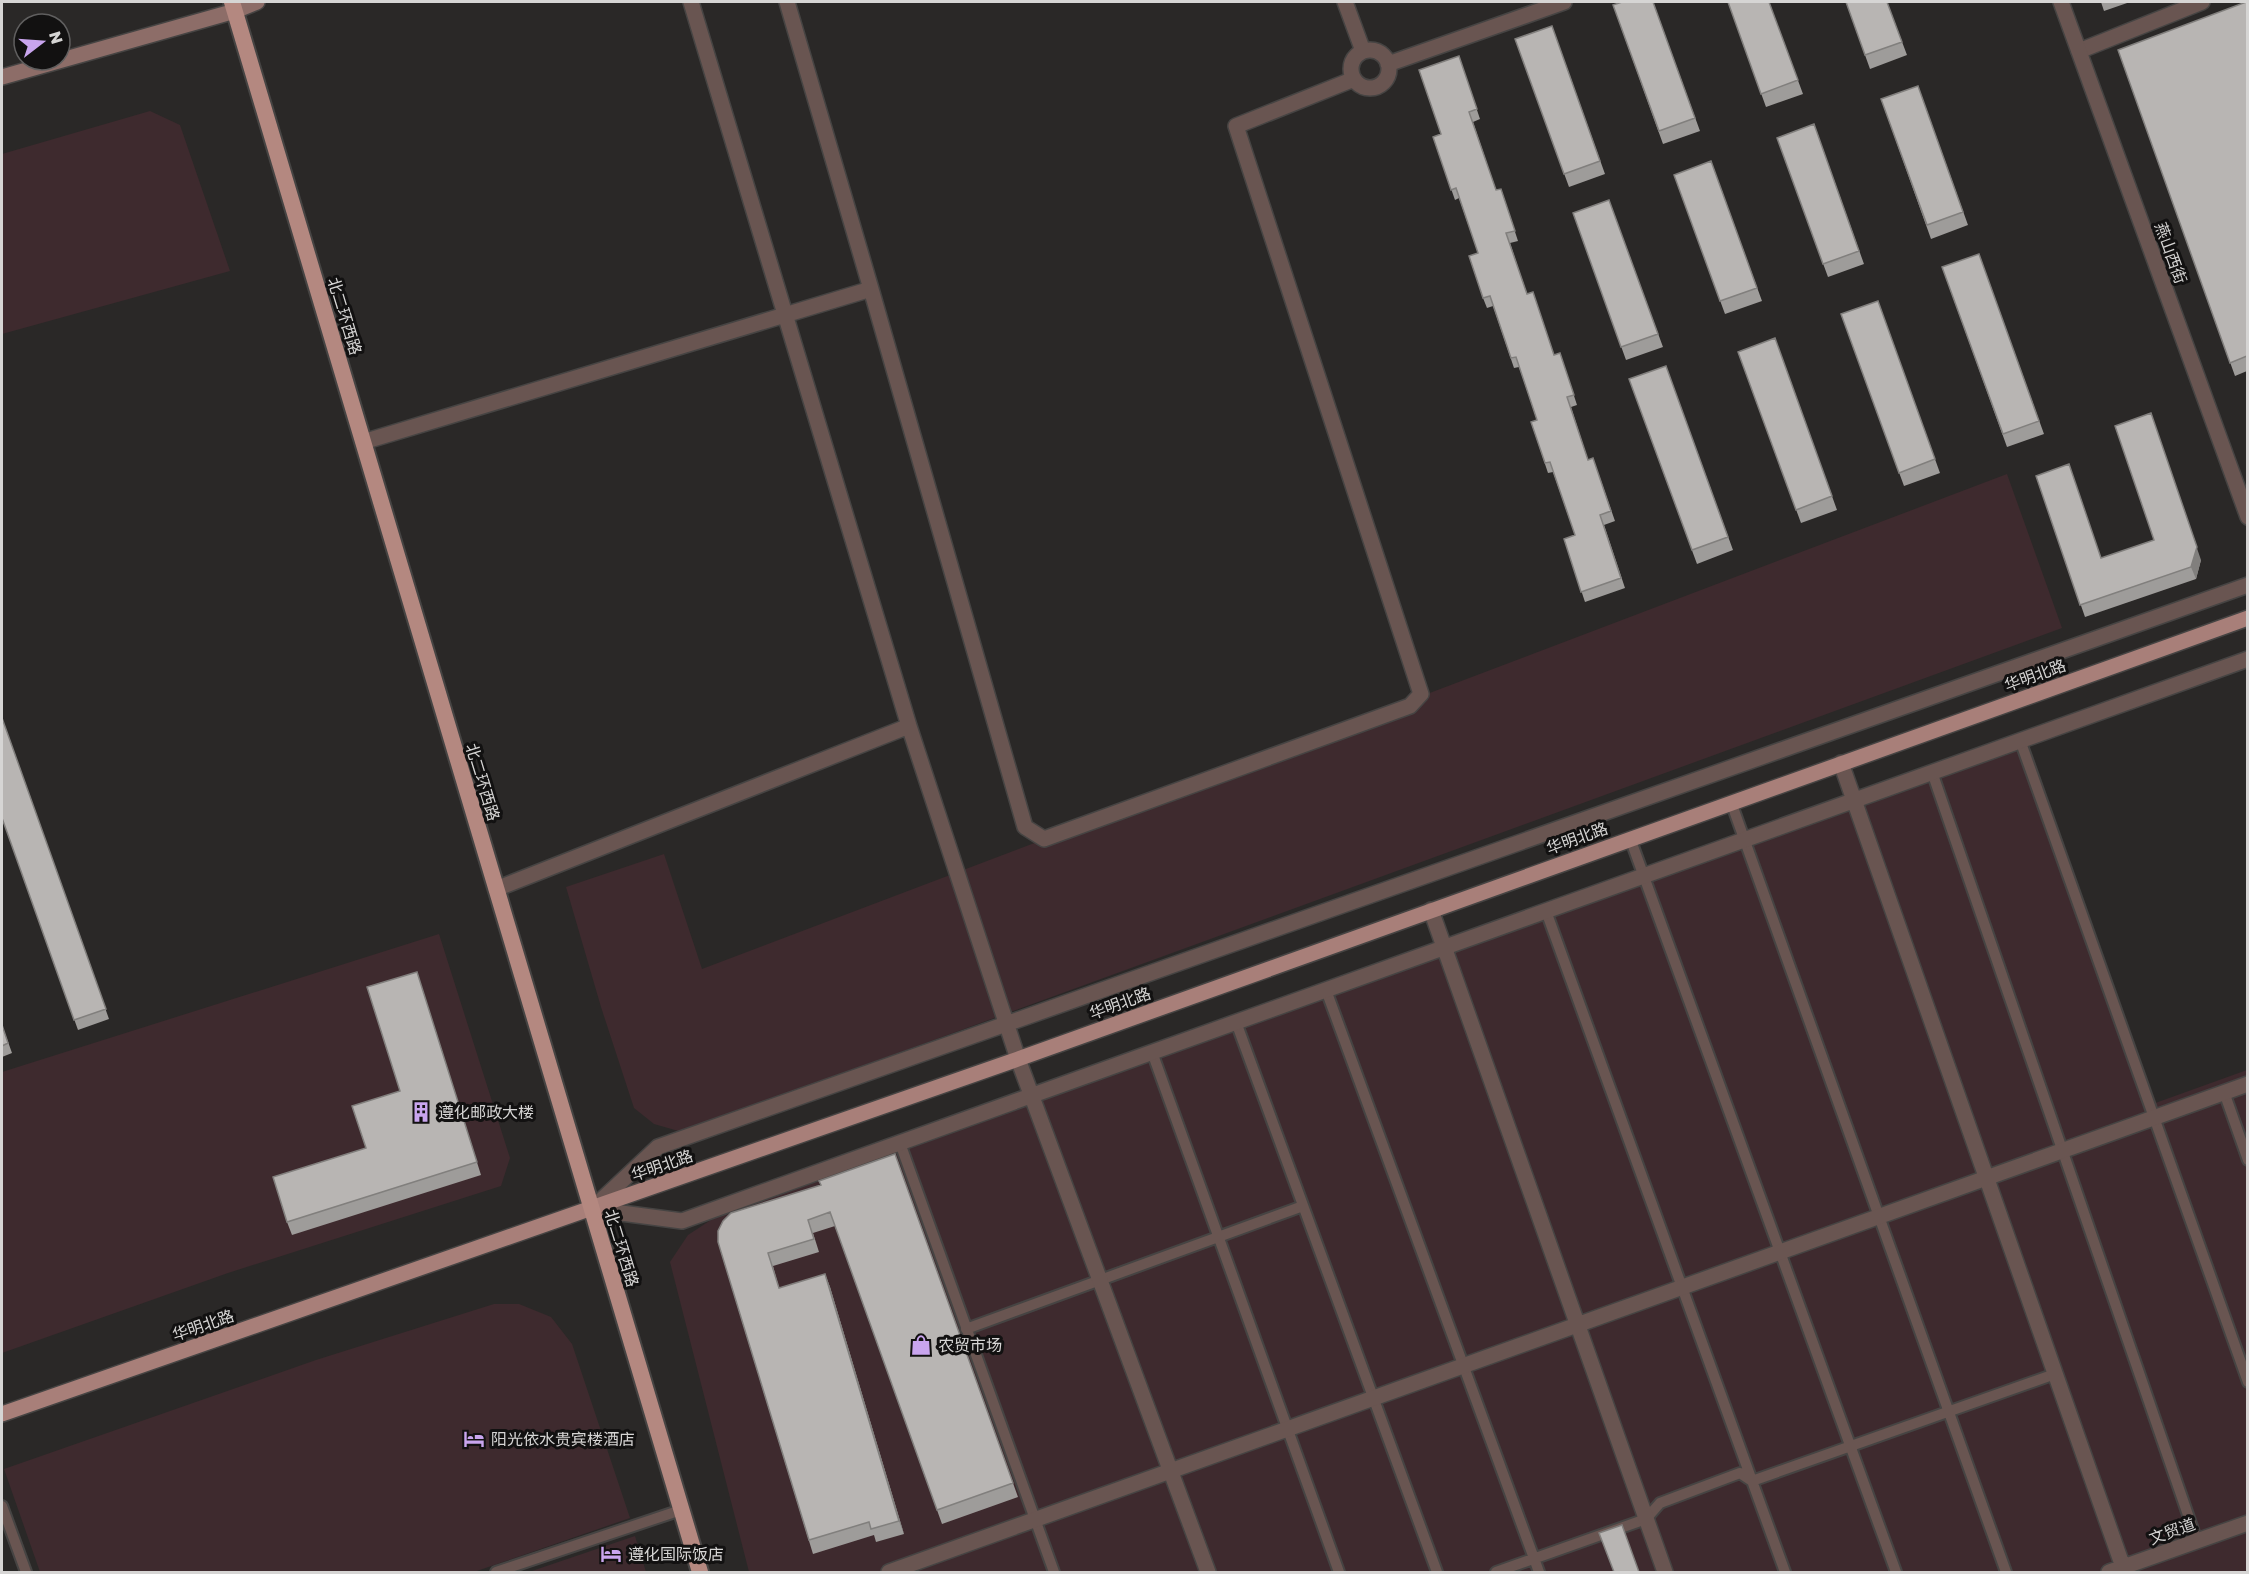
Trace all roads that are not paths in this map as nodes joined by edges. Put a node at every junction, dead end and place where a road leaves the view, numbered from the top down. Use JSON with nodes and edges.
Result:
{"nodes":[{"id":1,"x":257,"y":2,"type":"edge"},
{"id":2,"x":691,"y":2,"type":"edge"},
{"id":3,"x":787,"y":2,"type":"edge"},
{"id":4,"x":1345,"y":2,"type":"edge"},
{"id":5,"x":1564,"y":2,"type":"edge"},
{"id":6,"x":2061,"y":2,"type":"edge"},
{"id":7,"x":2202,"y":2,"type":"edge"},
{"id":8,"x":233,"y":6,"type":"edge"},
{"id":9,"x":1363,"y":51,"type":"junction"},
{"id":10,"x":2079,"y":51,"type":"junction"},
{"id":11,"x":1388,"y":64,"type":"junction"},
{"id":12,"x":2,"y":77,"type":"edge"},
{"id":13,"x":1354,"y":79,"type":"junction"},
{"id":14,"x":871,"y":289,"type":"junction"},
{"id":15,"x":787,"y":315,"type":"junction"},
{"id":16,"x":363,"y":442,"type":"junction"},
{"id":17,"x":2247,"y":517,"type":"edge"},
{"id":18,"x":2247,"y":585,"type":"edge"},
{"id":19,"x":2247,"y":618,"type":"edge"},
{"id":20,"x":2247,"y":658,"type":"edge"},
{"id":21,"x":909,"y":726,"type":"junction"},
{"id":22,"x":2020,"y":740,"type":"junction"},
{"id":23,"x":1841,"y":763,"type":"junction"},
{"id":24,"x":1932,"y":772,"type":"junction"},
{"id":25,"x":1854,"y":800,"type":"junction"},
{"id":26,"x":1731,"y":802,"type":"junction"},
{"id":27,"x":1630,"y":838,"type":"junction"},
{"id":28,"x":1744,"y":840,"type":"junction"},
{"id":29,"x":1644,"y":876,"type":"junction"},
{"id":30,"x":496,"y":889,"type":"junction"},
{"id":31,"x":1431,"y":909,"type":"junction"},
{"id":32,"x":1546,"y":911,"type":"junction"},
{"id":33,"x":1444,"y":948,"type":"junction"},
{"id":34,"x":1326,"y":990,"type":"junction"},
{"id":35,"x":1236,"y":1022,"type":"junction"},
{"id":36,"x":1006,"y":1023,"type":"junction"},
{"id":37,"x":1152,"y":1053,"type":"junction"},
{"id":38,"x":1017,"y":1059,"type":"junction"},
{"id":39,"x":2247,"y":1084,"type":"edge"},
{"id":40,"x":2224,"y":1092,"type":"junction"},
{"id":41,"x":1031,"y":1096,"type":"junction"},
{"id":42,"x":2154,"y":1118,"type":"junction"},
{"id":43,"x":900,"y":1143,"type":"junction"},
{"id":44,"x":2062,"y":1151,"type":"junction"},
{"id":45,"x":2247,"y":1160,"type":"edge"},
{"id":46,"x":1986,"y":1178,"type":"junction"},
{"id":47,"x":1303,"y":1206,"type":"junction"},
{"id":48,"x":591,"y":1209,"type":"junction"},
{"id":49,"x":1879,"y":1217,"type":"junction"},
{"id":50,"x":1218,"y":1237,"type":"junction"},
{"id":51,"x":1780,"y":1252,"type":"junction"},
{"id":52,"x":1100,"y":1280,"type":"junction"},
{"id":53,"x":1682,"y":1287,"type":"junction"},
{"id":54,"x":1577,"y":1325,"type":"junction"},
{"id":55,"x":966,"y":1329,"type":"junction"},
{"id":56,"x":1464,"y":1366,"type":"junction"},
{"id":57,"x":2055,"y":1374,"type":"junction"},
{"id":58,"x":2247,"y":1382,"type":"edge"},
{"id":59,"x":1374,"y":1399,"type":"junction"},
{"id":60,"x":1948,"y":1412,"type":"junction"},
{"id":61,"x":2,"y":1414,"type":"edge"},
{"id":62,"x":1287,"y":1430,"type":"junction"},
{"id":63,"x":1850,"y":1446,"type":"junction"},
{"id":64,"x":1171,"y":1472,"type":"junction"},
{"id":65,"x":1752,"y":1481,"type":"junction"},
{"id":66,"x":2,"y":1506,"type":"edge"},
{"id":67,"x":681,"y":1510,"type":"junction"},
{"id":68,"x":1646,"y":1519,"type":"junction"},
{"id":69,"x":1035,"y":1520,"type":"junction"},
{"id":70,"x":2247,"y":1523,"type":"edge"},
{"id":71,"x":2197,"y":1541,"type":"junction"},
{"id":72,"x":1534,"y":1559,"type":"junction"},
{"id":73,"x":2116,"y":1570,"type":"edge"},
{"id":74,"x":26,"y":1572,"type":"edge"},
{"id":75,"x":496,"y":1572,"type":"edge"},
{"id":76,"x":700,"y":1572,"type":"edge"},
{"id":77,"x":889,"y":1572,"type":"edge"},
{"id":78,"x":1054,"y":1572,"type":"edge"},
{"id":79,"x":1208,"y":1572,"type":"edge"},
{"id":80,"x":1339,"y":1572,"type":"edge"},
{"id":81,"x":1437,"y":1572,"type":"edge"},
{"id":82,"x":1496,"y":1572,"type":"edge"},
{"id":83,"x":1539,"y":1572,"type":"edge"},
{"id":84,"x":1665,"y":1572,"type":"edge"},
{"id":85,"x":1785,"y":1572,"type":"edge"},
{"id":86,"x":1896,"y":1572,"type":"edge"},
{"id":87,"x":2006,"y":1572,"type":"edge"}],
"edges":[{"from":1,"to":8,"type":"main road"},
{"from":2,"to":15,"type":"street"},
{"from":3,"to":14,"type":"street"},
{"from":4,"to":9,"type":"street"},
{"from":5,"to":11,"type":"street"},
{"from":6,"to":10,"type":"street","name":"燕山西街"},
{"from":7,"to":10,"type":"street"},
{"from":8,"to":12,"type":"main road"},
{"from":8,"to":16,"type":"highway","name":"北二环西路"},
{"from":9,"to":11,"type":"street"},
{"from":9,"to":13,"type":"street"},
{"from":10,"to":17,"type":"street","name":"燕山西街"},
{"from":11,"to":13,"type":"street"},
{"from":13,"to":14,"type":"street"},
{"from":14,"to":15,"type":"street"},
{"from":15,"to":16,"type":"street"},
{"from":15,"to":21,"type":"street"},
{"from":16,"to":30,"type":"highway","name":"北二环西路"},
{"from":18,"to":36,"type":"street"},
{"from":19,"to":23,"type":"main road","name":"华明北路"},
{"from":20,"to":22,"type":"street"},
{"from":21,"to":30,"type":"street"},
{"from":21,"to":36,"type":"street"},
{"from":22,"to":24,"type":"street"},
{"from":22,"to":42,"type":"lane"},
{"from":23,"to":25,"type":"street"},
{"from":23,"to":26,"type":"main road","name":"华明北路"},
{"from":24,"to":25,"type":"street"},
{"from":24,"to":44,"type":"lane"},
{"from":25,"to":28,"type":"street"},
{"from":25,"to":46,"type":"street"},
{"from":26,"to":27,"type":"main road","name":"华明北路"},
{"from":26,"to":28,"type":"lane"},
{"from":27,"to":29,"type":"lane"},
{"from":27,"to":31,"type":"main road","name":"华明北路"},
{"from":28,"to":29,"type":"street"},
{"from":28,"to":49,"type":"lane"},
{"from":29,"to":32,"type":"street"},
{"from":29,"to":51,"type":"lane"},
{"from":30,"to":48,"type":"highway","name":"北二环西路"},
{"from":31,"to":33,"type":"street"},
{"from":31,"to":38,"type":"main road","name":"华明北路"},
{"from":32,"to":33,"type":"street"},
{"from":32,"to":53,"type":"lane"},
{"from":33,"to":34,"type":"street"},
{"from":33,"to":54,"type":"street"},
{"from":34,"to":35,"type":"street"},
{"from":34,"to":56,"type":"lane"},
{"from":35,"to":37,"type":"street"},
{"from":35,"to":47,"type":"lane"},
{"from":36,"to":38,"type":"street"},
{"from":36,"to":48,"type":"street"},
{"from":37,"to":41,"type":"street"},
{"from":37,"to":50,"type":"lane"},
{"from":38,"to":41,"type":"street"},
{"from":38,"to":48,"type":"main road","name":"华明北路"},
{"from":39,"to":40,"type":"street"},
{"from":40,"to":42,"type":"street"},
{"from":40,"to":45,"type":"lane"},
{"from":41,"to":43,"type":"street"},
{"from":41,"to":52,"type":"street"},
{"from":42,"to":44,"type":"street"},
{"from":42,"to":58,"type":"lane"},
{"from":43,"to":48,"type":"street"},
{"from":43,"to":55,"type":"lane"},
{"from":44,"to":46,"type":"street"},
{"from":44,"to":71,"type":"lane"},
{"from":46,"to":49,"type":"street"},
{"from":46,"to":57,"type":"street"},
{"from":47,"to":50,"type":"lane"},
{"from":47,"to":59,"type":"lane"},
{"from":48,"to":61,"type":"main road","name":"华明北路"},
{"from":48,"to":67,"type":"highway","name":"北二环西路"},
{"from":49,"to":51,"type":"street"},
{"from":49,"to":60,"type":"lane"},
{"from":50,"to":52,"type":"lane"},
{"from":50,"to":62,"type":"lane"},
{"from":51,"to":53,"type":"street"},
{"from":51,"to":63,"type":"lane"},
{"from":52,"to":55,"type":"lane"},
{"from":52,"to":64,"type":"street"},
{"from":53,"to":54,"type":"street"},
{"from":53,"to":65,"type":"lane"},
{"from":54,"to":56,"type":"street"},
{"from":54,"to":68,"type":"street"},
{"from":55,"to":69,"type":"lane"},
{"from":56,"to":59,"type":"street"},
{"from":56,"to":72,"type":"lane"},
{"from":57,"to":60,"type":"lane"},
{"from":57,"to":73,"type":"street"},
{"from":59,"to":62,"type":"street"},
{"from":59,"to":81,"type":"lane"},
{"from":60,"to":63,"type":"lane"},
{"from":60,"to":87,"type":"lane"},
{"from":62,"to":64,"type":"street"},
{"from":62,"to":80,"type":"lane"},
{"from":63,"to":65,"type":"lane"},
{"from":63,"to":86,"type":"lane"},
{"from":64,"to":69,"type":"street"},
{"from":64,"to":79,"type":"street"},
{"from":65,"to":68,"type":"lane"},
{"from":65,"to":85,"type":"lane"},
{"from":66,"to":74,"type":"lane"},
{"from":67,"to":75,"type":"lane"},
{"from":67,"to":76,"type":"highway","name":"北二环西路"},
{"from":68,"to":72,"type":"lane"},
{"from":68,"to":84,"type":"street"},
{"from":69,"to":77,"type":"street"},
{"from":69,"to":78,"type":"lane"},
{"from":70,"to":71,"type":"street","name":"文贸道"},
{"from":71,"to":73,"type":"street","name":"文贸道"},
{"from":72,"to":82,"type":"lane"},
{"from":72,"to":83,"type":"lane"}]}
